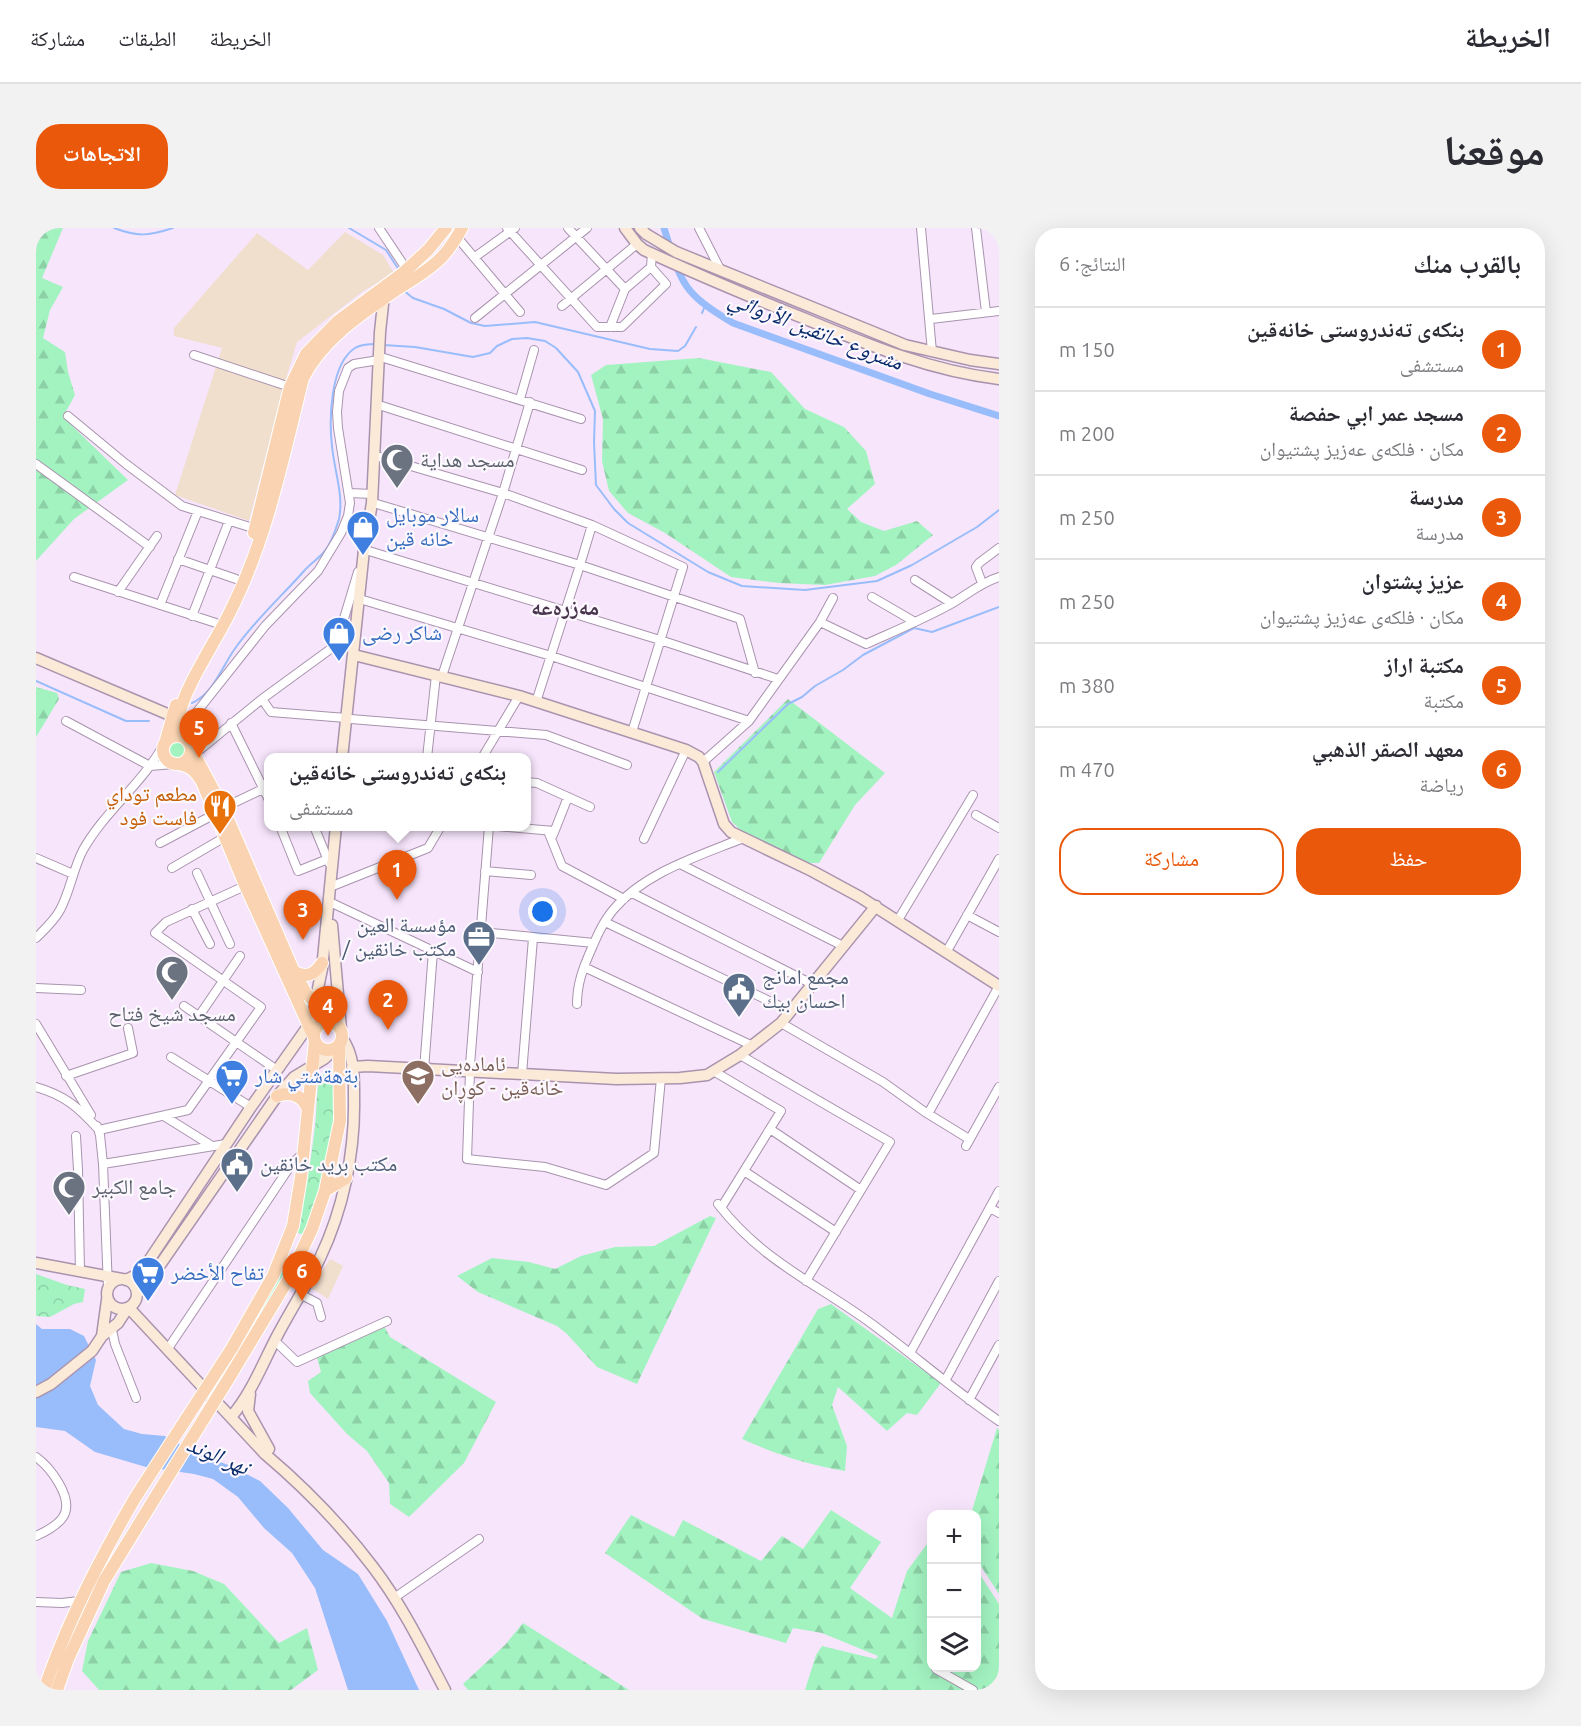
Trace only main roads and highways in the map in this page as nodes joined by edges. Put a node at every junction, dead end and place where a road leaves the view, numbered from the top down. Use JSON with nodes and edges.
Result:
{"nodes":[{"id":1,"x":446,"y":228,"type":"edge"},
{"id":2,"x":625,"y":228,"type":"edge"},
{"id":3,"x":643,"y":231,"type":"edge"},
{"id":4,"x":460,"y":232,"type":"edge"},
{"id":5,"x":437,"y":240,"type":"junction"},
{"id":6,"x":637,"y":244,"type":"junction"},
{"id":7,"x":449,"y":248,"type":"junction"},
{"id":8,"x":674,"y":257,"type":"junction"},
{"id":9,"x":396,"y":284,"type":"junction"},
{"id":10,"x":382,"y":357,"type":"junction"},
{"id":11,"x":999,"y":364,"type":"edge"},
{"id":12,"x":999,"y":379,"type":"edge"},
{"id":13,"x":375,"y":499,"type":"junction"},
{"id":14,"x":366,"y":553,"type":"junction"},
{"id":15,"x":355,"y":652,"type":"junction"},
{"id":16,"x":36,"y":658,"type":"edge"},
{"id":17,"x":175,"y":716,"type":"junction"},
{"id":18,"x":349,"y":718,"type":"junction"},
{"id":19,"x":165,"y":742,"type":"junction"},
{"id":20,"x":343,"y":753,"type":"edge"},
{"id":21,"x":348,"y":753,"type":"edge"},
{"id":22,"x":185,"y":755,"type":"junction"},
{"id":23,"x":219,"y":811,"type":"junction"},
{"id":24,"x":335,"y":831,"type":"edge"},
{"id":25,"x":341,"y":831,"type":"edge"},
{"id":26,"x":249,"y":883,"type":"junction"},
{"id":27,"x":876,"y":906,"type":"junction"},
{"id":28,"x":322,"y":963,"type":"junction"},
{"id":29,"x":294,"y":972,"type":"junction"},
{"id":30,"x":999,"y":987,"type":"edge"},
{"id":31,"x":316,"y":1004,"type":"junction"},
{"id":32,"x":312,"y":1035,"type":"junction"},
{"id":33,"x":338,"y":1037,"type":"junction"},
{"id":34,"x":352,"y":1062,"type":"junction"},
{"id":35,"x":311,"y":1066,"type":"junction"},
{"id":36,"x":277,"y":1096,"type":"junction"},
{"id":37,"x":308,"y":1109,"type":"junction"},
{"id":38,"x":346,"y":1178,"type":"junction"},
{"id":39,"x":325,"y":1191,"type":"junction"},
{"id":40,"x":36,"y":1263,"type":"edge"},
{"id":41,"x":36,"y":1270,"type":"edge"},
{"id":42,"x":124,"y":1279,"type":"junction"},
{"id":43,"x":107,"y":1288,"type":"junction"},
{"id":44,"x":132,"y":1304,"type":"junction"},
{"id":45,"x":107,"y":1333,"type":"junction"},
{"id":46,"x":252,"y":1388,"type":"junction"},
{"id":47,"x":36,"y":1392,"type":"edge"},
{"id":48,"x":233,"y":1414,"type":"junction"},
{"id":49,"x":269,"y":1449,"type":"junction"},
{"id":50,"x":284,"y":1470,"type":"junction"},
{"id":51,"x":44,"y":1690,"type":"edge"},
{"id":52,"x":57,"y":1690,"type":"edge"},
{"id":53,"x":445,"y":1690,"type":"edge"}],
"edges":[{"from":1,"to":5,"type":"main road"},
{"from":2,"to":6,"type":"main road"},
{"from":3,"to":6,"type":"main road"},
{"from":3,"to":8,"type":"main road"},
{"from":4,"to":7,"type":"main road"},
{"from":5,"to":7,"type":"main road"},
{"from":5,"to":9,"type":"main road"},
{"from":6,"to":8,"type":"main road"},
{"from":7,"to":9,"type":"main road"},
{"from":8,"to":11,"type":"main road"},
{"from":8,"to":12,"type":"main road"},
{"from":9,"to":10,"type":"main road"},
{"from":9,"to":17,"type":"main road"},
{"from":9,"to":17,"type":"main road"},
{"from":10,"to":13,"type":"main road"},
{"from":10,"to":13,"type":"main road"},
{"from":13,"to":14,"type":"main road"},
{"from":13,"to":14,"type":"main road"},
{"from":14,"to":15,"type":"main road"},
{"from":14,"to":15,"type":"main road"},
{"from":15,"to":18,"type":"main road"},
{"from":15,"to":27,"type":"main road"},
{"from":16,"to":17,"type":"main road"},
{"from":17,"to":19,"type":"main road"},
{"from":17,"to":22,"type":"main road"},
{"from":18,"to":20,"type":"main road"},
{"from":18,"to":21,"type":"main road"},
{"from":19,"to":22,"type":"main road"},
{"from":19,"to":22,"type":"main road"},
{"from":22,"to":23,"type":"main road"},
{"from":22,"to":23,"type":"main road"},
{"from":23,"to":26,"type":"main road"},
{"from":23,"to":26,"type":"main road"},
{"from":24,"to":28,"type":"main road"},
{"from":25,"to":33,"type":"main road"},
{"from":26,"to":29,"type":"main road"},
{"from":26,"to":32,"type":"main road"},
{"from":27,"to":30,"type":"main road"},
{"from":27,"to":34,"type":"main road"},
{"from":28,"to":29,"type":"main road"},
{"from":28,"to":31,"type":"main road"},
{"from":29,"to":31,"type":"main road"},
{"from":31,"to":32,"type":"main road"},
{"from":31,"to":33,"type":"main road"},
{"from":32,"to":33,"type":"main road"},
{"from":32,"to":33,"type":"main road"},
{"from":32,"to":35,"type":"main road"},
{"from":32,"to":42,"type":"main road"},
{"from":33,"to":34,"type":"main road"},
{"from":33,"to":35,"type":"main road"},
{"from":33,"to":39,"type":"main road"},
{"from":34,"to":38,"type":"main road"},
{"from":35,"to":36,"type":"main road"},
{"from":35,"to":37,"type":"main road"},
{"from":36,"to":37,"type":"main road"},
{"from":36,"to":44,"type":"main road"},
{"from":37,"to":51,"type":"main road","bridge":true},
{"from":38,"to":39,"type":"main road"},
{"from":38,"to":46,"type":"main road"},
{"from":39,"to":52,"type":"main road","bridge":true},
{"from":40,"to":43,"type":"main road"},
{"from":41,"to":43,"type":"main road"},
{"from":42,"to":43,"type":"main road"},
{"from":42,"to":44,"type":"main road"},
{"from":43,"to":44,"type":"main road"},
{"from":43,"to":45,"type":"main road"},
{"from":44,"to":45,"type":"main road"},
{"from":44,"to":48,"type":"main road"},
{"from":45,"to":47,"type":"main road"},
{"from":46,"to":48,"type":"main road"},
{"from":46,"to":49,"type":"main road"},
{"from":48,"to":49,"type":"main road"},
{"from":48,"to":50,"type":"main road"},
{"from":49,"to":50,"type":"main road"},
{"from":50,"to":53,"type":"main road"}]}
